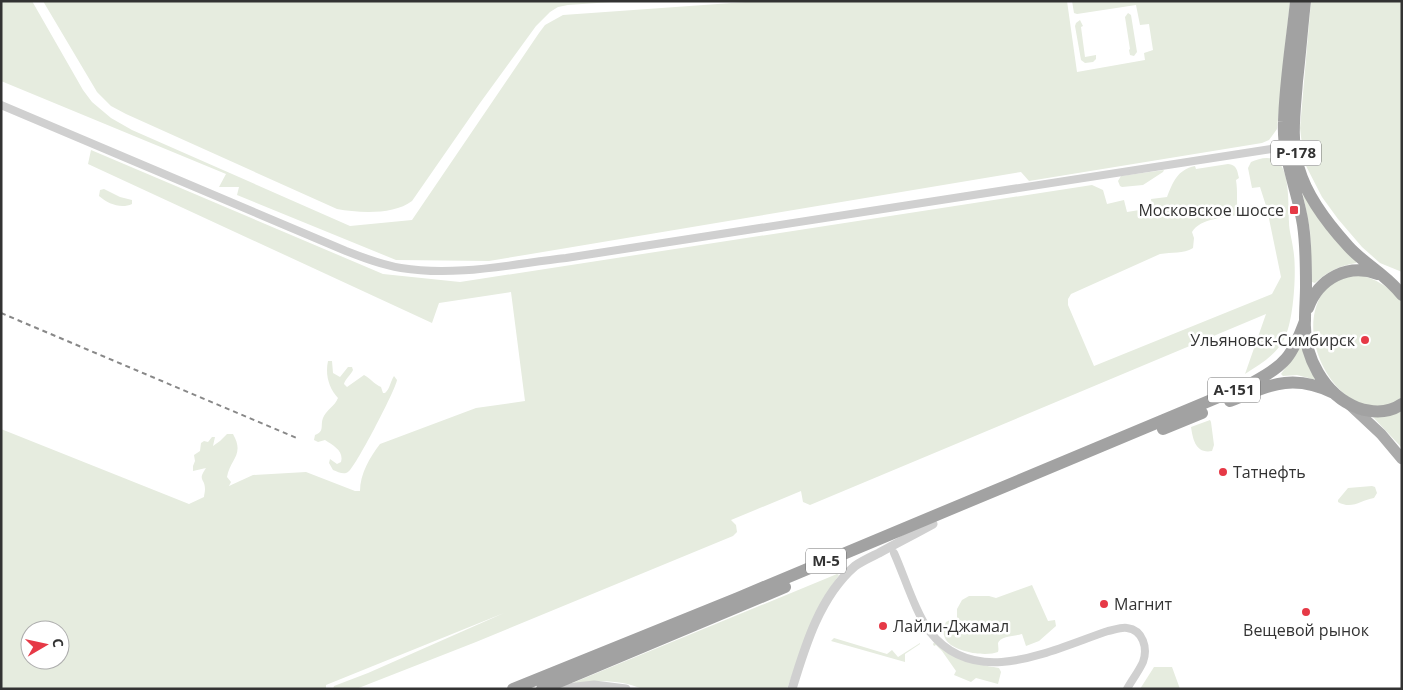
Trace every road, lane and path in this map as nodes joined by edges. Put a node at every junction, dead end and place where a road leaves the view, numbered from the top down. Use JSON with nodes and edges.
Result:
{"nodes":[{"id":1,"x":1296,"y":1,"type":"edge"},
{"id":2,"x":1305,"y":1,"type":"edge"},
{"id":3,"x":1,"y":104,"type":"edge"},
{"id":4,"x":1284,"y":147,"type":"junction"},
{"id":5,"x":1384,"y":277,"type":"junction"},
{"id":6,"x":1402,"y":281,"type":"edge"},
{"id":7,"x":1402,"y":295,"type":"edge"},
{"id":8,"x":1305,"y":318,"type":"junction"},
{"id":9,"x":1334,"y":393,"type":"junction"},
{"id":10,"x":1349,"y":404,"type":"junction"},
{"id":11,"x":1402,"y":404,"type":"edge"},
{"id":12,"x":1218,"y":406,"type":"joint"},
{"id":13,"x":1137,"y":431,"type":"joint"},
{"id":14,"x":1402,"y":460,"type":"edge"},
{"id":15,"x":1069,"y":463,"type":"junction"},
{"id":16,"x":933,"y":524,"type":"junction"},
{"id":17,"x":894,"y":552,"type":"dead end"},
{"id":18,"x":1129,"y":686,"type":"edge"},
{"id":19,"x":594,"y":687,"type":"edge"},
{"id":20,"x":513,"y":689,"type":"edge"},
{"id":21,"x":542,"y":689,"type":"edge"},
{"id":22,"x":559,"y":689,"type":"edge"},
{"id":23,"x":626,"y":689,"type":"edge"},
{"id":24,"x":792,"y":689,"type":"edge"}],
"edges":[{"from":1,"to":4,"type":"highway","number":"Р-178"},
{"from":2,"to":5,"type":"highway","number":"Р-178"},
{"from":3,"to":4,"type":"street"},
{"from":4,"to":8,"type":"highway","number":"Р-178"},
{"from":5,"to":6,"type":"highway","number":"А-151"},
{"from":5,"to":7,"type":"highway","number":"Р-178"},
{"from":5,"to":8,"type":"highway","number":"А-151"},
{"from":8,"to":9,"type":"highway","number":"Р-178"},
{"from":8,"to":13,"type":"highway","number":"А-151"},
{"from":9,"to":10,"type":"highway","number":"Р-178"},
{"from":9,"to":12,"type":"highway","number":"А-151"},
{"from":10,"to":11,"type":"highway"},
{"from":10,"to":14,"type":"main road"},
{"from":12,"to":15,"type":"highway","number":"М-5"},
{"from":13,"to":15,"type":"highway","number":"М-5"},
{"from":15,"to":16,"type":"highway","number":"М-5"},
{"from":15,"to":20,"type":"highway","number":"М-5"},
{"from":16,"to":21,"type":"highway","number":"М-5"},
{"from":16,"to":24,"type":"street"},
{"from":17,"to":18,"type":"street"},
{"from":19,"to":22,"type":"street"},
{"from":19,"to":23,"type":"street"}]}
